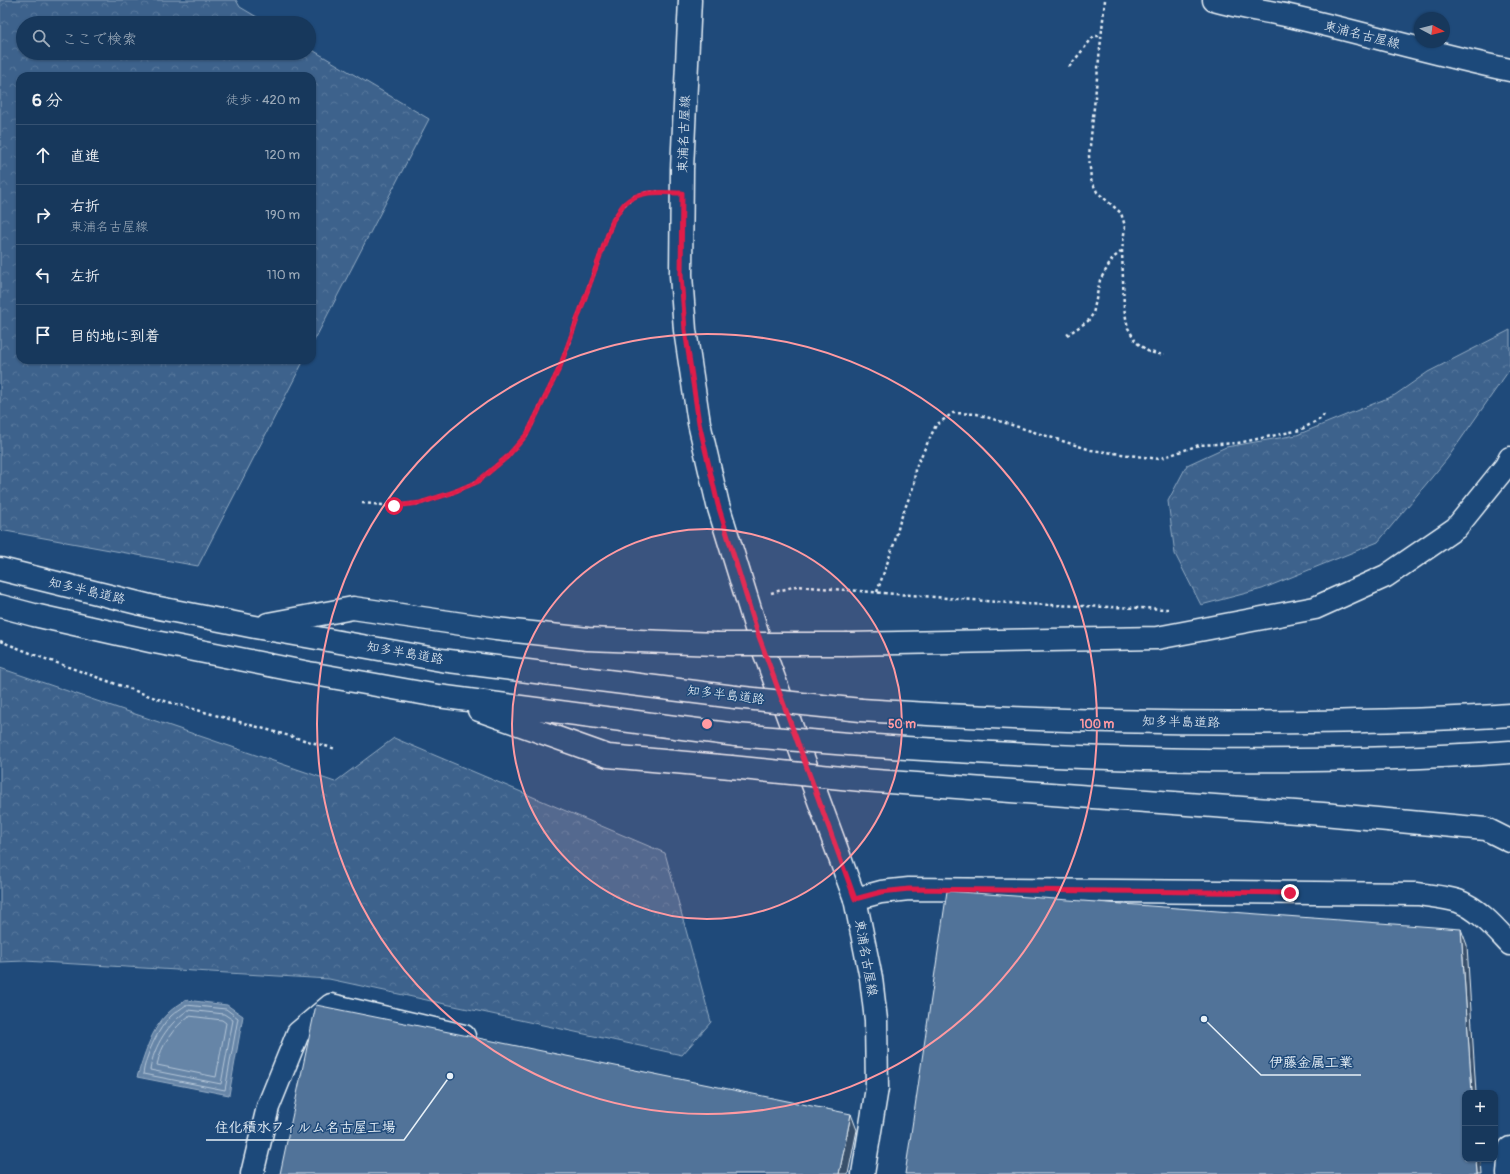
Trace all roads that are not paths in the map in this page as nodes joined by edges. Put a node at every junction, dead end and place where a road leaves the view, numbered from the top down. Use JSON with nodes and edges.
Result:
{"nodes":[{"id":1,"x":690,"y":0,"type":"edge"},
{"id":2,"x":1214,"y":0,"type":"edge"},
{"id":3,"x":1510,"y":70,"type":"edge"},
{"id":4,"x":1510,"y":458,"type":"edge"},
{"id":5,"x":0,"y":569,"type":"edge"},
{"id":6,"x":0,"y":606,"type":"edge"},
{"id":7,"x":255,"y":626,"type":"junction"},
{"id":8,"x":438,"y":696,"type":"junction"},
{"id":9,"x":1510,"y":715,"type":"edge"},
{"id":10,"x":1510,"y":752,"type":"edge"},
{"id":11,"x":1510,"y":841,"type":"edge"},
{"id":12,"x":855,"y":899,"type":"junction"},
{"id":13,"x":1510,"y":944,"type":"edge"},
{"id":14,"x":485,"y":1041,"type":"edge"},
{"id":15,"x":1510,"y":1148,"type":"edge"},
{"id":16,"x":252,"y":1174,"type":"edge"},
{"id":17,"x":863,"y":1174,"type":"edge"},
{"id":18,"x":1508,"y":1174,"type":"edge"}],
"edges":[{"from":1,"to":12,"type":"main road","name":"東浦名古屋線"},
{"from":2,"to":3,"type":"main road","name":"東浦名古屋線"},
{"from":4,"to":7,"type":"main road","bridge":true},
{"from":5,"to":7,"type":"main road","name":"知多半島道路"},
{"from":6,"to":8,"type":"main road"},
{"from":7,"to":9,"type":"main road","name":"知多半島道路","bridge":true},
{"from":8,"to":10,"type":"main road","bridge":true},
{"from":8,"to":11,"type":"main road","bridge":true},
{"from":12,"to":13,"type":"main road"},
{"from":12,"to":17,"type":"main road","name":"東浦名古屋線"},
{"from":14,"to":16,"type":"main road"},
{"from":15,"to":18,"type":"main road"}]}
